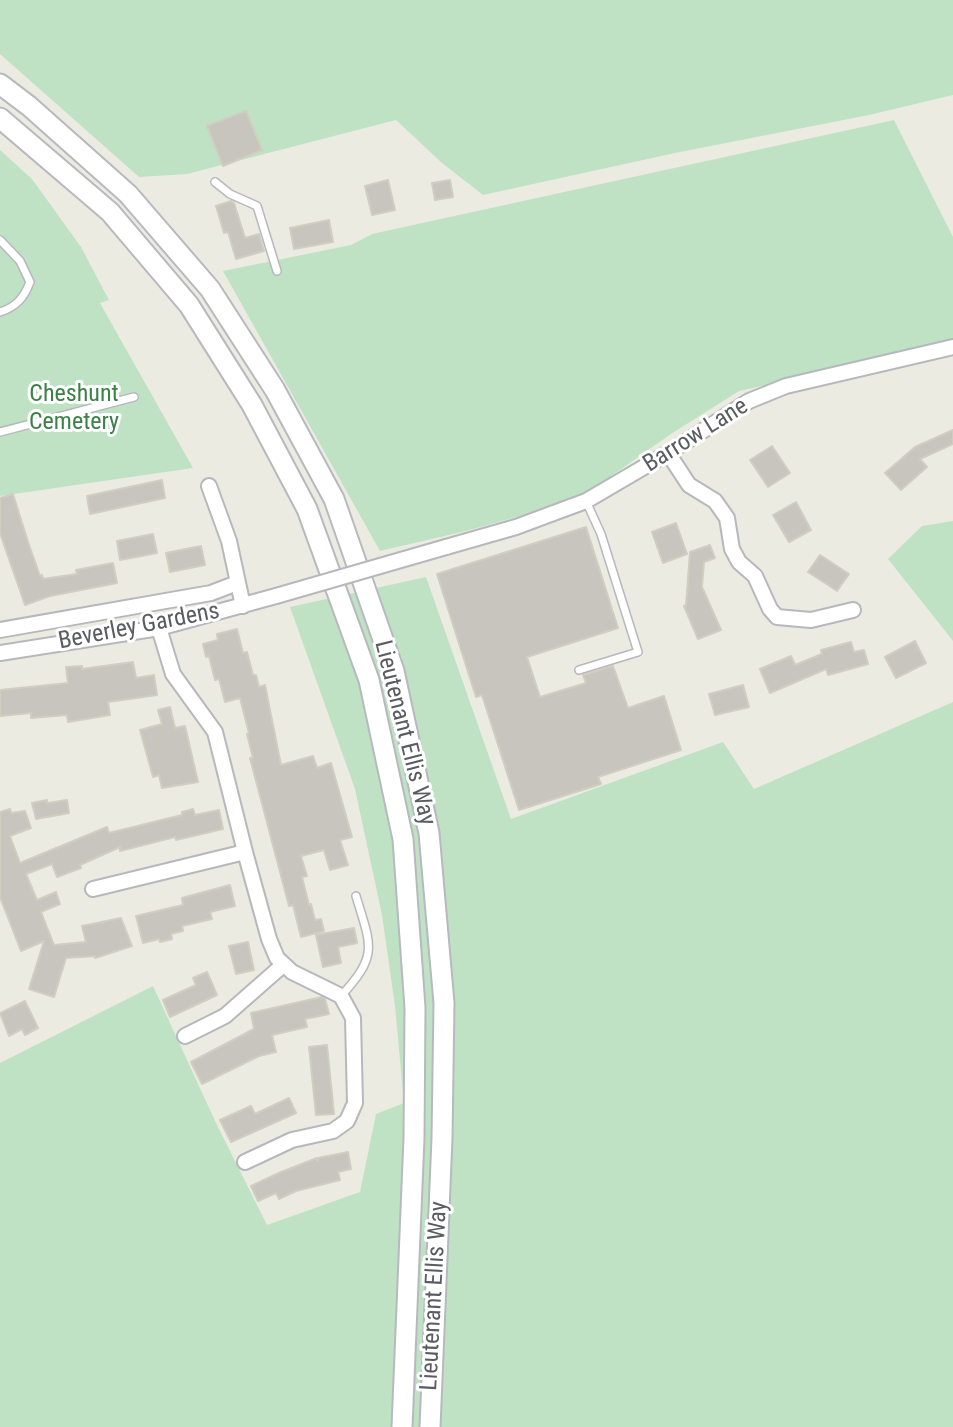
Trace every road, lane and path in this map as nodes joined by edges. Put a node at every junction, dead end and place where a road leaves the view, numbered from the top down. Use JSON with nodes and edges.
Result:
{"nodes":[{"id":1,"x":0,"y":84,"type":"edge"},
{"id":2,"x":0,"y":118,"type":"edge"},
{"id":3,"x":215,"y":182,"type":"dead end"},
{"id":4,"x":0,"y":240,"type":"edge"},
{"id":5,"x":277,"y":271,"type":"dead end"},
{"id":6,"x":0,"y":312,"type":"edge"},
{"id":7,"x":953,"y":347,"type":"edge"},
{"id":8,"x":134,"y":397,"type":"dead end"},
{"id":9,"x":0,"y":432,"type":"edge"},
{"id":10,"x":668,"y":453,"type":"junction"},
{"id":11,"x":209,"y":486,"type":"dead end"},
{"id":12,"x":586,"y":501,"type":"junction"},
{"id":13,"x":446,"y":547,"type":"joint"},
{"id":14,"x":237,"y":583,"type":"junction"},
{"id":15,"x":243,"y":606,"type":"junction"},
{"id":16,"x":853,"y":610,"type":"dead end"},
{"id":17,"x":1,"y":627,"type":"edge"},
{"id":18,"x":159,"y":628,"type":"junction"},
{"id":19,"x":0,"y":653,"type":"edge"},
{"id":20,"x":579,"y":670,"type":"dead end"},
{"id":21,"x":245,"y":852,"type":"junction"},
{"id":22,"x":93,"y":888,"type":"dead end"},
{"id":23,"x":356,"y":897,"type":"dead end"},
{"id":24,"x":283,"y":965,"type":"junction"},
{"id":25,"x":341,"y":996,"type":"junction"},
{"id":26,"x":185,"y":1036,"type":"dead end"},
{"id":27,"x":245,"y":1162,"type":"dead end"},
{"id":28,"x":402,"y":1427,"type":"edge"},
{"id":29,"x":430,"y":1427,"type":"edge"}],
"edges":[{"from":1,"to":29,"type":"main road","name":"Lieutenant Ellis Way"},
{"from":2,"to":28,"type":"main road","name":"Lieutenant Ellis Way"},
{"from":3,"to":5,"type":"lane"},
{"from":4,"to":6,"type":"lane"},
{"from":7,"to":10,"type":"street","name":"Barrow Lane"},
{"from":8,"to":9,"type":"lane"},
{"from":10,"to":12,"type":"street","name":"Barrow Lane"},
{"from":10,"to":16,"type":"street"},
{"from":11,"to":14,"type":"street"},
{"from":12,"to":13,"type":"street","name":"Barrow Lane"},
{"from":12,"to":20,"type":"lane"},
{"from":13,"to":15,"type":"street","name":"Beverley Gardens","bridge":true},
{"from":14,"to":15,"type":"street"},
{"from":14,"to":17,"type":"street"},
{"from":15,"to":18,"type":"street","name":"Beverley Gardens"},
{"from":18,"to":19,"type":"street","name":"Beverley Gardens"},
{"from":18,"to":21,"type":"street"},
{"from":21,"to":22,"type":"street"},
{"from":21,"to":24,"type":"street"},
{"from":23,"to":25,"type":"lane"},
{"from":24,"to":25,"type":"street"},
{"from":24,"to":26,"type":"street"},
{"from":25,"to":27,"type":"street"}]}
